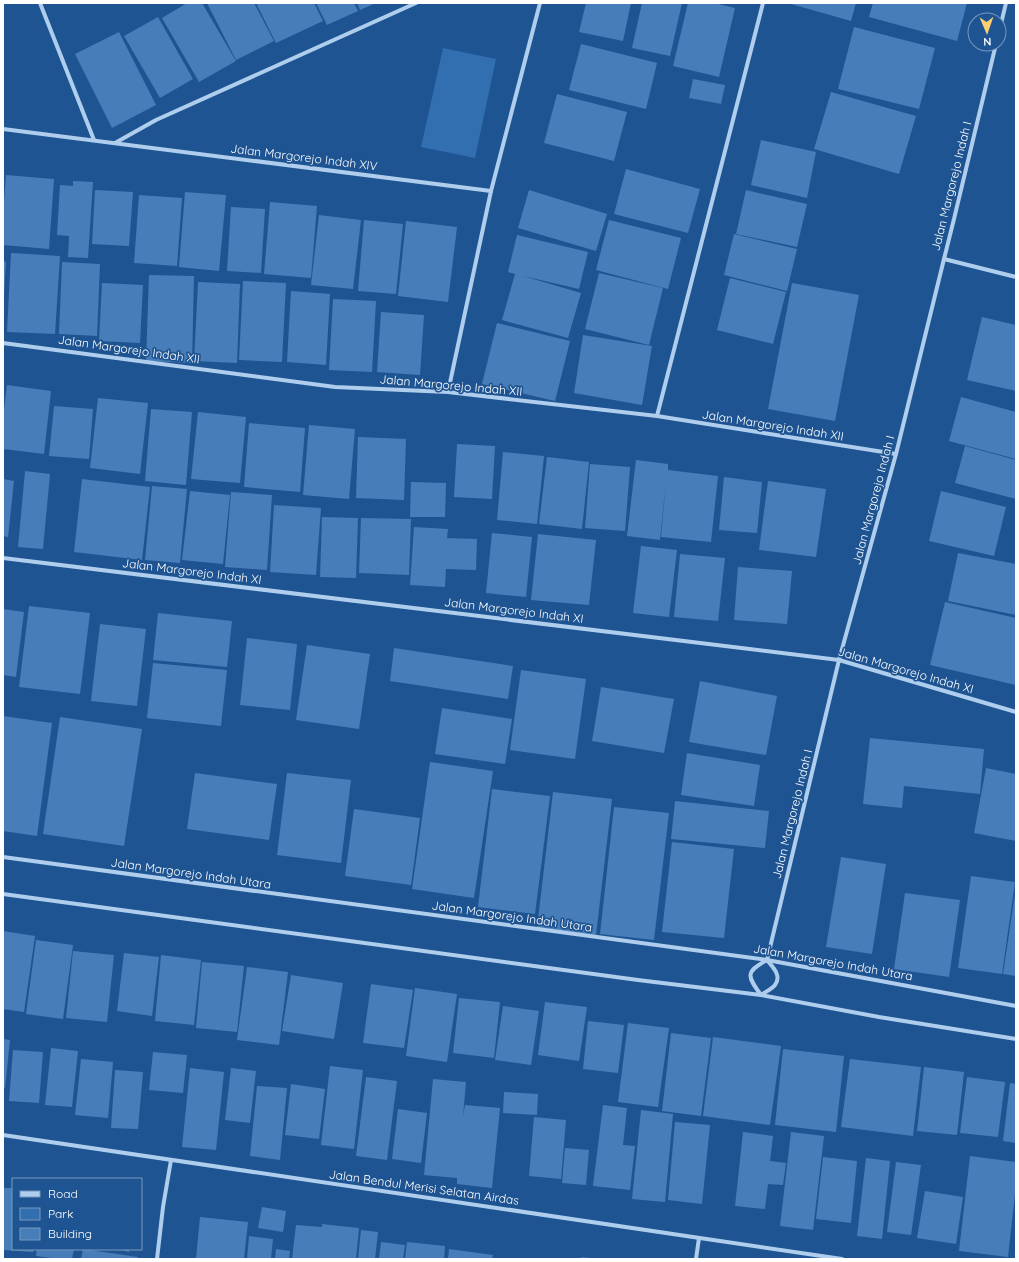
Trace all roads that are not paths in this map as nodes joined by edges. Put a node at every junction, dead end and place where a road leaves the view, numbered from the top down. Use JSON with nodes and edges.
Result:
{"nodes":[{"id":1,"x":40,"y":3,"type":"edge"},
{"id":2,"x":416,"y":3,"type":"edge"},
{"id":3,"x":540,"y":3,"type":"edge"},
{"id":4,"x":763,"y":3,"type":"edge"},
{"id":5,"x":994,"y":52,"type":"edge"},
{"id":6,"x":3,"y":129,"type":"edge"},
{"id":7,"x":94,"y":140,"type":"junction"},
{"id":8,"x":115,"y":143,"type":"junction"},
{"id":9,"x":491,"y":191,"type":"junction"},
{"id":10,"x":944,"y":259,"type":"junction"},
{"id":11,"x":1016,"y":277,"type":"edge"},
{"id":12,"x":3,"y":343,"type":"edge"},
{"id":13,"x":448,"y":392,"type":"junction"},
{"id":14,"x":657,"y":416,"type":"junction"},
{"id":15,"x":896,"y":454,"type":"junction"},
{"id":16,"x":3,"y":558,"type":"edge"},
{"id":17,"x":839,"y":660,"type":"junction"},
{"id":18,"x":1016,"y":712,"type":"edge"},
{"id":19,"x":3,"y":858,"type":"edge"},
{"id":20,"x":3,"y":894,"type":"edge"},
{"id":21,"x":767,"y":960,"type":"junction"},
{"id":22,"x":761,"y":995,"type":"junction"},
{"id":23,"x":1016,"y":1006,"type":"edge"},
{"id":24,"x":1016,"y":1039,"type":"edge"},
{"id":25,"x":3,"y":1135,"type":"edge"},
{"id":26,"x":171,"y":1160,"type":"junction"},
{"id":27,"x":699,"y":1238,"type":"junction"},
{"id":28,"x":157,"y":1259,"type":"edge"},
{"id":29,"x":696,"y":1259,"type":"edge"},
{"id":30,"x":842,"y":1259,"type":"edge"}],
"edges":[{"from":1,"to":7,"type":"street"},
{"from":2,"to":8,"type":"street"},
{"from":3,"to":9,"type":"street"},
{"from":4,"to":14,"type":"street"},
{"from":5,"to":10,"type":"street","name":"Jalan Margorejo Indah I"},
{"from":6,"to":7,"type":"street","name":"Jalan Margorejo Indah XIV"},
{"from":7,"to":8,"type":"street","name":"Jalan Margorejo Indah XIV"},
{"from":8,"to":9,"type":"street","name":"Jalan Margorejo Indah XIV"},
{"from":9,"to":13,"type":"street"},
{"from":10,"to":11,"type":"street"},
{"from":10,"to":15,"type":"street","name":"Jalan Margorejo Indah I"},
{"from":12,"to":13,"type":"street","name":"Jalan Margorejo Indah XII"},
{"from":13,"to":14,"type":"street","name":"Jalan Margorejo Indah XII"},
{"from":14,"to":15,"type":"street","name":"Jalan Margorejo Indah XII"},
{"from":15,"to":17,"type":"street","name":"Jalan Margorejo Indah I"},
{"from":16,"to":17,"type":"street","name":"Jalan Margorejo Indah XI"},
{"from":17,"to":18,"type":"street","name":"Jalan Margorejo Indah XI"},
{"from":17,"to":21,"type":"street","name":"Jalan Margorejo Indah I"},
{"from":19,"to":21,"type":"street","name":"Jalan Margorejo Indah Utara"},
{"from":20,"to":22,"type":"street"},
{"from":21,"to":22,"type":"street"},
{"from":21,"to":22,"type":"street"},
{"from":21,"to":23,"type":"street","name":"Jalan Margorejo Indah Utara"},
{"from":22,"to":24,"type":"street"},
{"from":25,"to":26,"type":"street","name":"Jalan Bendul Merisi Selatan Airdas"},
{"from":26,"to":27,"type":"street","name":"Jalan Bendul Merisi Selatan Airdas"},
{"from":26,"to":28,"type":"street"},
{"from":27,"to":29,"type":"street"},
{"from":27,"to":30,"type":"street","name":"Jalan Bendul Merisi Selatan Airdas"}]}
